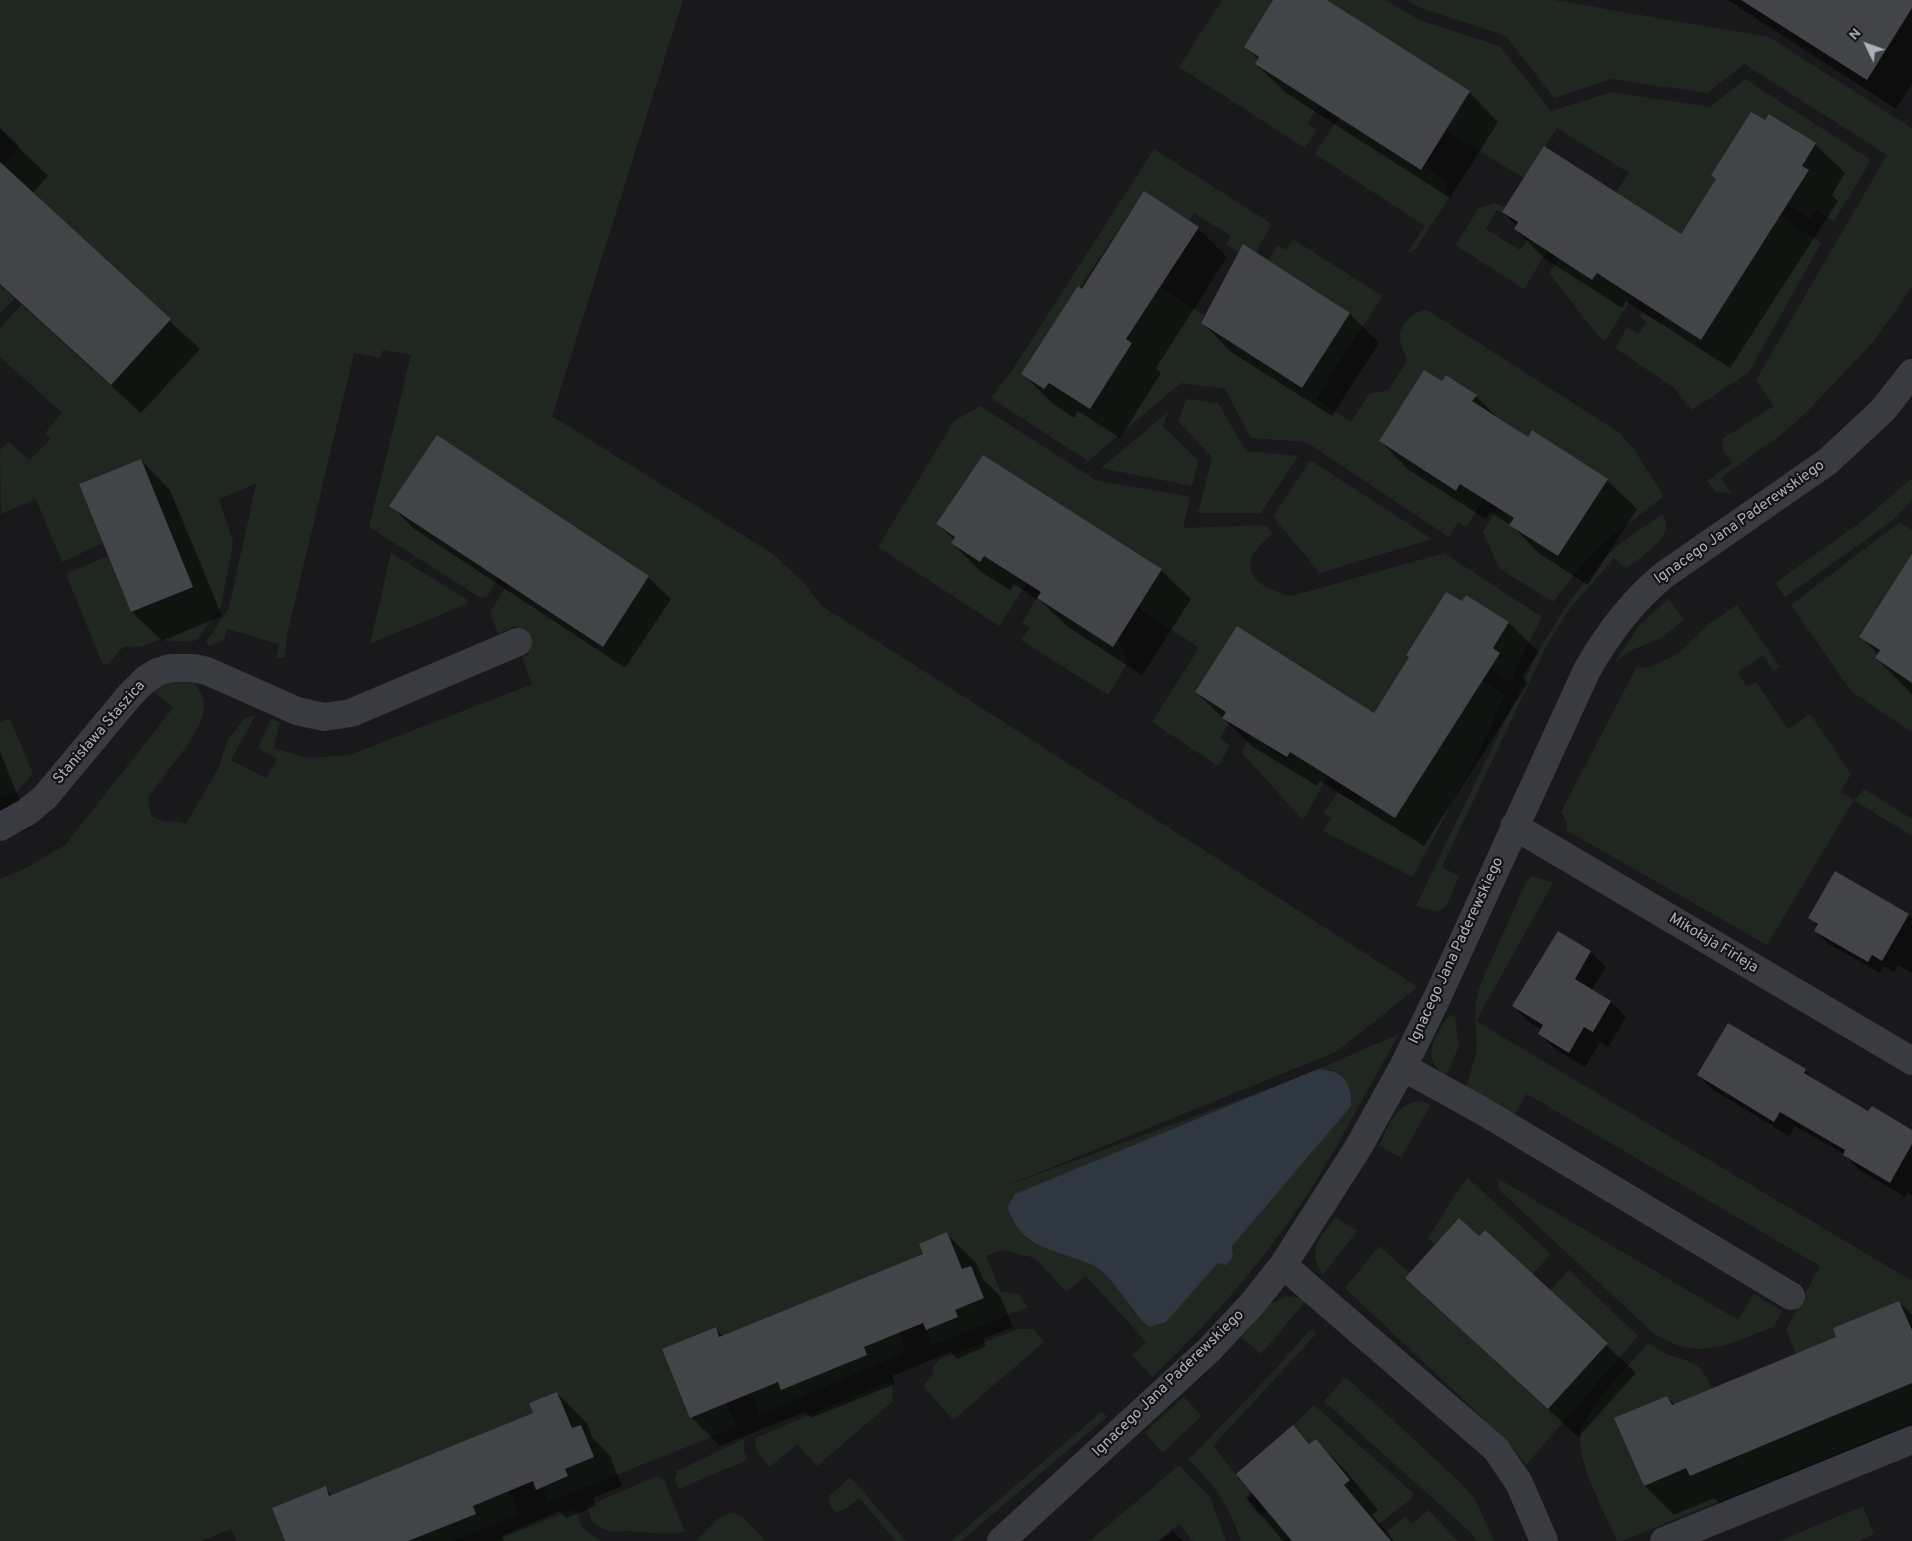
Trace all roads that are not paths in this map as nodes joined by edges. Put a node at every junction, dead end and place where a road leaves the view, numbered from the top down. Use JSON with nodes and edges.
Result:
{"nodes":[{"id":1,"x":1912,"y":373,"type":"edge"},
{"id":2,"x":518,"y":642,"type":"dead end"},
{"id":3,"x":1514,"y":826,"type":"junction"},
{"id":4,"x":0,"y":827,"type":"edge"},
{"id":5,"x":1912,"y":1061,"type":"edge"},
{"id":6,"x":1403,"y":1067,"type":"junction"},
{"id":7,"x":1283,"y":1265,"type":"junction"},
{"id":8,"x":1791,"y":1296,"type":"dead end"},
{"id":9,"x":1912,"y":1440,"type":"edge"},
{"id":10,"x":1001,"y":1541,"type":"edge"},
{"id":11,"x":1544,"y":1541,"type":"edge"},
{"id":12,"x":1664,"y":1541,"type":"edge"}],
"edges":[{"from":1,"to":3,"type":"street","name":"Ignacego Jana Paderewskiego"},
{"from":2,"to":4,"type":"street","name":"Stanisława Staszica"},
{"from":3,"to":5,"type":"street","name":"Mikołaja Firleja"},
{"from":3,"to":6,"type":"street","name":"Ignacego Jana Paderewskiego"},
{"from":6,"to":7,"type":"street","name":"Ignacego Jana Paderewskiego"},
{"from":6,"to":8,"type":"street"},
{"from":7,"to":10,"type":"street","name":"Ignacego Jana Paderewskiego"},
{"from":7,"to":11,"type":"street"},
{"from":9,"to":12,"type":"street"}]}
